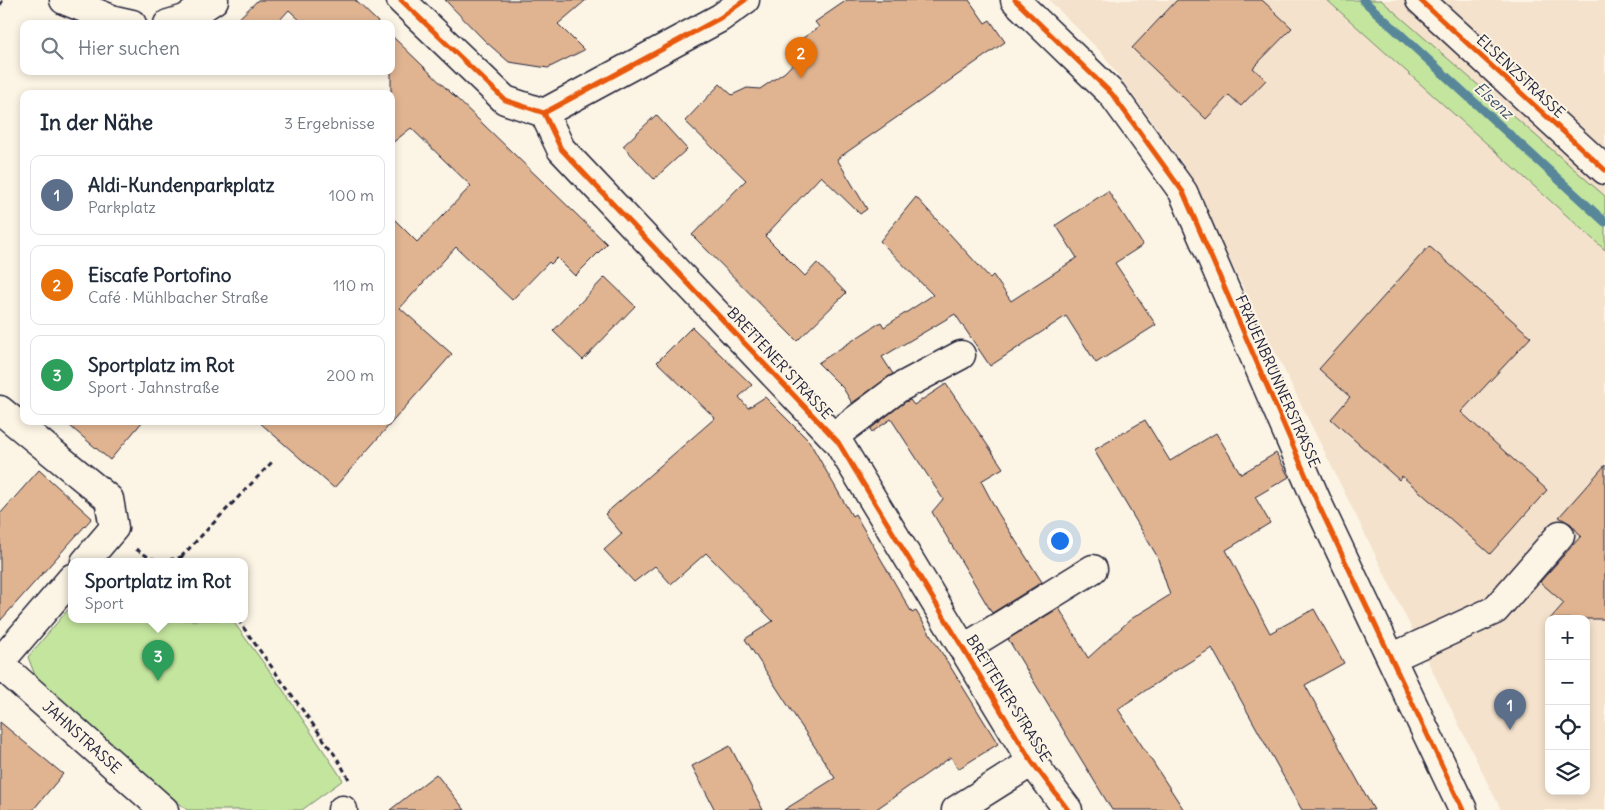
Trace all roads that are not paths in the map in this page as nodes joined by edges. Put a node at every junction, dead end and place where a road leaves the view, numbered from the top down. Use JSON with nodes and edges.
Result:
{"nodes":[{"id":1,"x":64,"y":0,"type":"edge"},
{"id":2,"x":214,"y":0,"type":"edge"},
{"id":3,"x":401,"y":0,"type":"edge"},
{"id":4,"x":745,"y":0,"type":"edge"},
{"id":5,"x":1015,"y":0,"type":"edge"},
{"id":6,"x":1420,"y":0,"type":"edge"},
{"id":7,"x":114,"y":20,"type":"edge"},
{"id":8,"x":182,"y":20,"type":"edge"},
{"id":9,"x":544,"y":113,"type":"junction"},
{"id":10,"x":1605,"y":170,"type":"edge"},
{"id":11,"x":960,"y":355,"type":"dead end"},
{"id":12,"x":0,"y":410,"type":"edge"},
{"id":13,"x":833,"y":437,"type":"junction"},
{"id":14,"x":1560,"y":535,"type":"dead end"},
{"id":15,"x":88,"y":558,"type":"edge"},
{"id":16,"x":1093,"y":569,"type":"dead end"},
{"id":17,"x":68,"y":583,"type":"edge"},
{"id":18,"x":963,"y":649,"type":"junction"},
{"id":19,"x":1391,"y":658,"type":"junction"},
{"id":20,"x":0,"y":663,"type":"edge"},
{"id":21,"x":1032,"y":762,"type":"junction"},
{"id":22,"x":164,"y":810,"type":"edge"},
{"id":23,"x":956,"y":810,"type":"edge"},
{"id":24,"x":1068,"y":810,"type":"edge"},
{"id":25,"x":1463,"y":810,"type":"edge"}],
"edges":[{"from":1,"to":7,"type":"street"},
{"from":2,"to":8,"type":"street"},
{"from":3,"to":9,"type":"street"},
{"from":4,"to":9,"type":"street"},
{"from":5,"to":19,"type":"street","name":"FRAUENBRUNNERSTRASSE"},
{"from":6,"to":10,"type":"street","name":"ELSENZSTRASSE"},
{"from":9,"to":13,"type":"street","name":"BRETTENER STRASSE"},
{"from":11,"to":13,"type":"street"},
{"from":12,"to":15,"type":"street"},
{"from":13,"to":18,"type":"street","name":"BRETTENER STRASSE"},
{"from":14,"to":19,"type":"street"},
{"from":16,"to":18,"type":"street"},
{"from":17,"to":20,"type":"street","name":"JAHNSTRASSE"},
{"from":18,"to":21,"type":"street","name":"BRETTENER STRASSE"},
{"from":19,"to":25,"type":"street","name":"FRAUENBRUNNERSTRASSE"},
{"from":20,"to":22,"type":"street","name":"JAHNSTRASSE"},
{"from":21,"to":23,"type":"street"},
{"from":21,"to":24,"type":"street","name":"BRETTENER STRASSE"}]}
